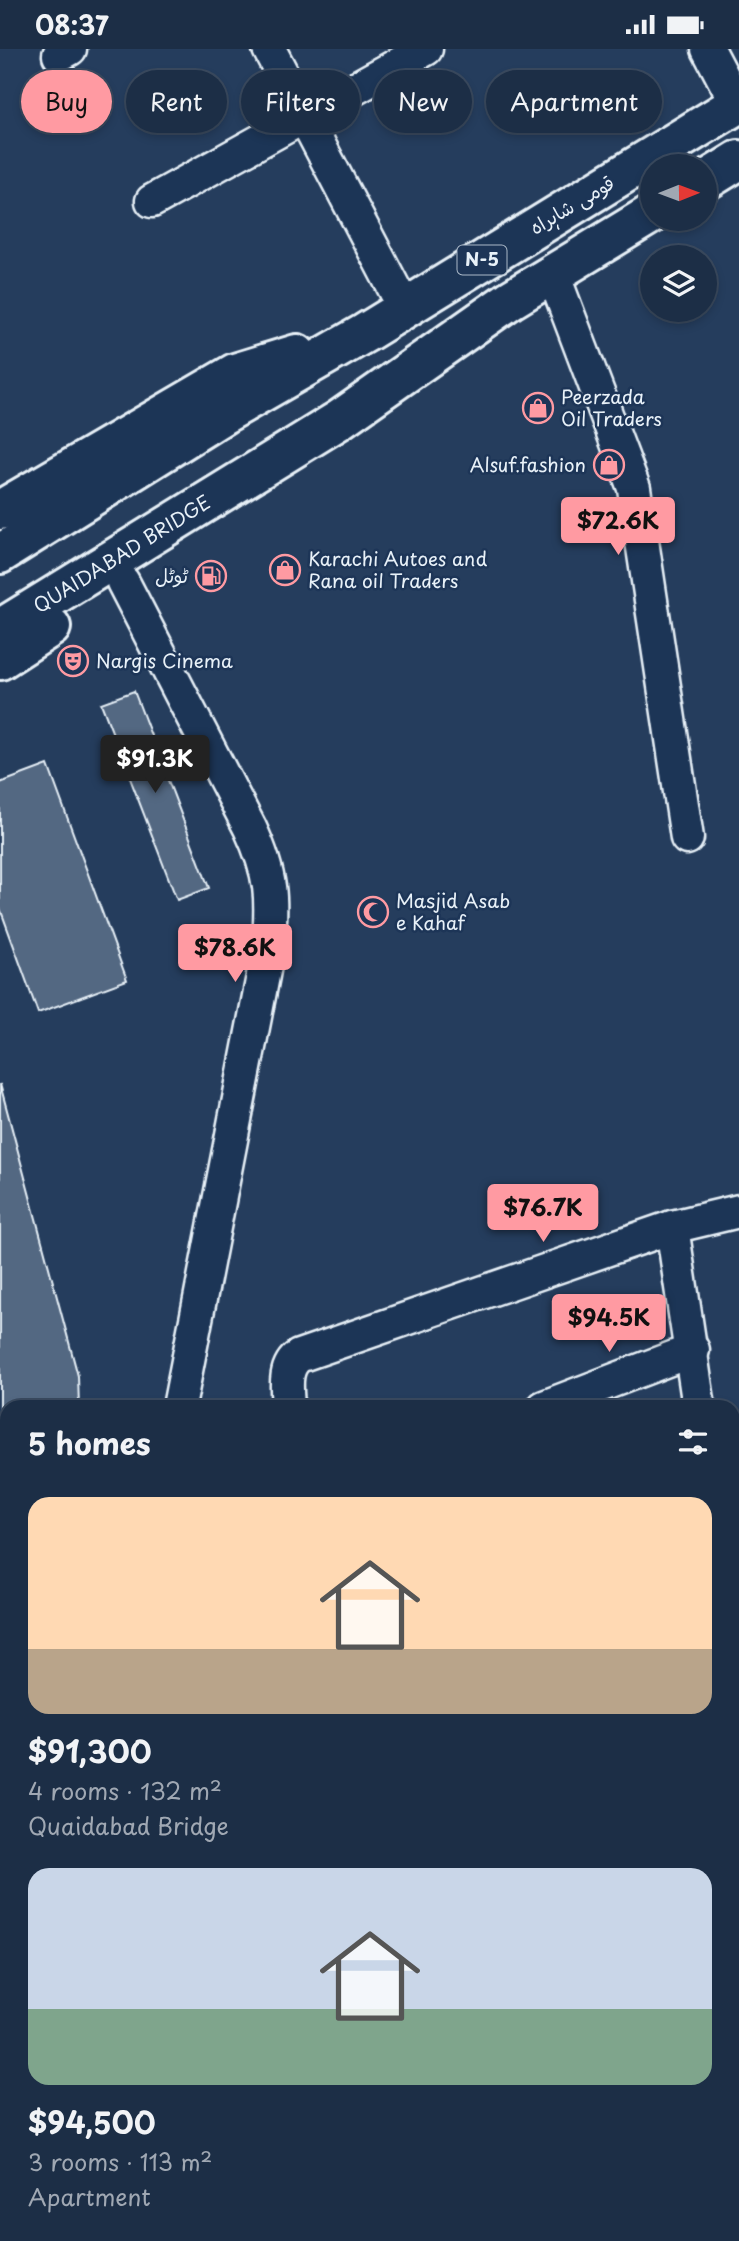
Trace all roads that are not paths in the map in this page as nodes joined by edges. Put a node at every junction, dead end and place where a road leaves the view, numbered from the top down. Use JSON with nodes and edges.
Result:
{"nodes":[{"id":1,"x":269,"y":49,"type":"edge"},
{"id":2,"x":426,"y":49,"type":"edge"},
{"id":3,"x":708,"y":49,"type":"edge"},
{"id":4,"x":280,"y":70,"type":"edge"},
{"id":5,"x":360,"y":85,"type":"edge"},
{"id":6,"x":738,"y":104,"type":"edge"},
{"id":7,"x":274,"y":133,"type":"edge"},
{"id":8,"x":312,"y":133,"type":"edge"},
{"id":9,"x":739,"y":160,"type":"edge"},
{"id":10,"x":718,"y":173,"type":"edge"},
{"id":11,"x":152,"y":201,"type":"dead end"},
{"id":12,"x":640,"y":221,"type":"edge"},
{"id":13,"x":553,"y":274,"type":"junction"},
{"id":14,"x":405,"y":309,"type":"junction"},
{"id":15,"x":365,"y":333,"type":"junction"},
{"id":16,"x":339,"y":420,"type":"junction"},
{"id":17,"x":0,"y":510,"type":"edge"},
{"id":18,"x":0,"y":554,"type":"edge"},
{"id":19,"x":123,"y":582,"type":"junction"},
{"id":20,"x":0,"y":629,"type":"edge"},
{"id":21,"x":0,"y":660,"type":"edge"},
{"id":22,"x":687,"y":838,"type":"dead end"},
{"id":23,"x":739,"y":1211,"type":"edge"},
{"id":24,"x":672,"y":1227,"type":"junction"},
{"id":25,"x":693,"y":1350,"type":"junction"},
{"id":26,"x":180,"y":1400,"type":"edge"},
{"id":27,"x":288,"y":1400,"type":"edge"},
{"id":28,"x":562,"y":1400,"type":"edge"},
{"id":29,"x":698,"y":1400,"type":"edge"}],
"edges":[{"from":1,"to":4,"type":"street"},
{"from":2,"to":5,"type":"street"},
{"from":3,"to":6,"type":"street"},
{"from":6,"to":14,"type":"highway","name":"قومی شاہراہ","number":"N-5"},
{"from":7,"to":11,"type":"street"},
{"from":8,"to":14,"type":"street"},
{"from":9,"to":10,"type":"highway"},
{"from":12,"to":13,"type":"highway","number":"N-5"},
{"from":13,"to":16,"type":"highway","number":"N-5"},
{"from":13,"to":22,"type":"street"},
{"from":14,"to":15,"type":"highway","name":"قومی شاہراہ","number":"N-5"},
{"from":15,"to":17,"type":"highway"},
{"from":15,"to":18,"type":"highway","name":"قومی شاہراہ","number":"N-5"},
{"from":16,"to":19,"type":"highway"},
{"from":16,"to":20,"type":"highway","name":"QUAIDABAD BRIDGE","number":"N-5"},
{"from":19,"to":21,"type":"highway"},
{"from":19,"to":26,"type":"street"},
{"from":23,"to":24,"type":"street"},
{"from":24,"to":25,"type":"street"},
{"from":24,"to":27,"type":"street"},
{"from":25,"to":28,"type":"street"},
{"from":25,"to":29,"type":"street"}]}
